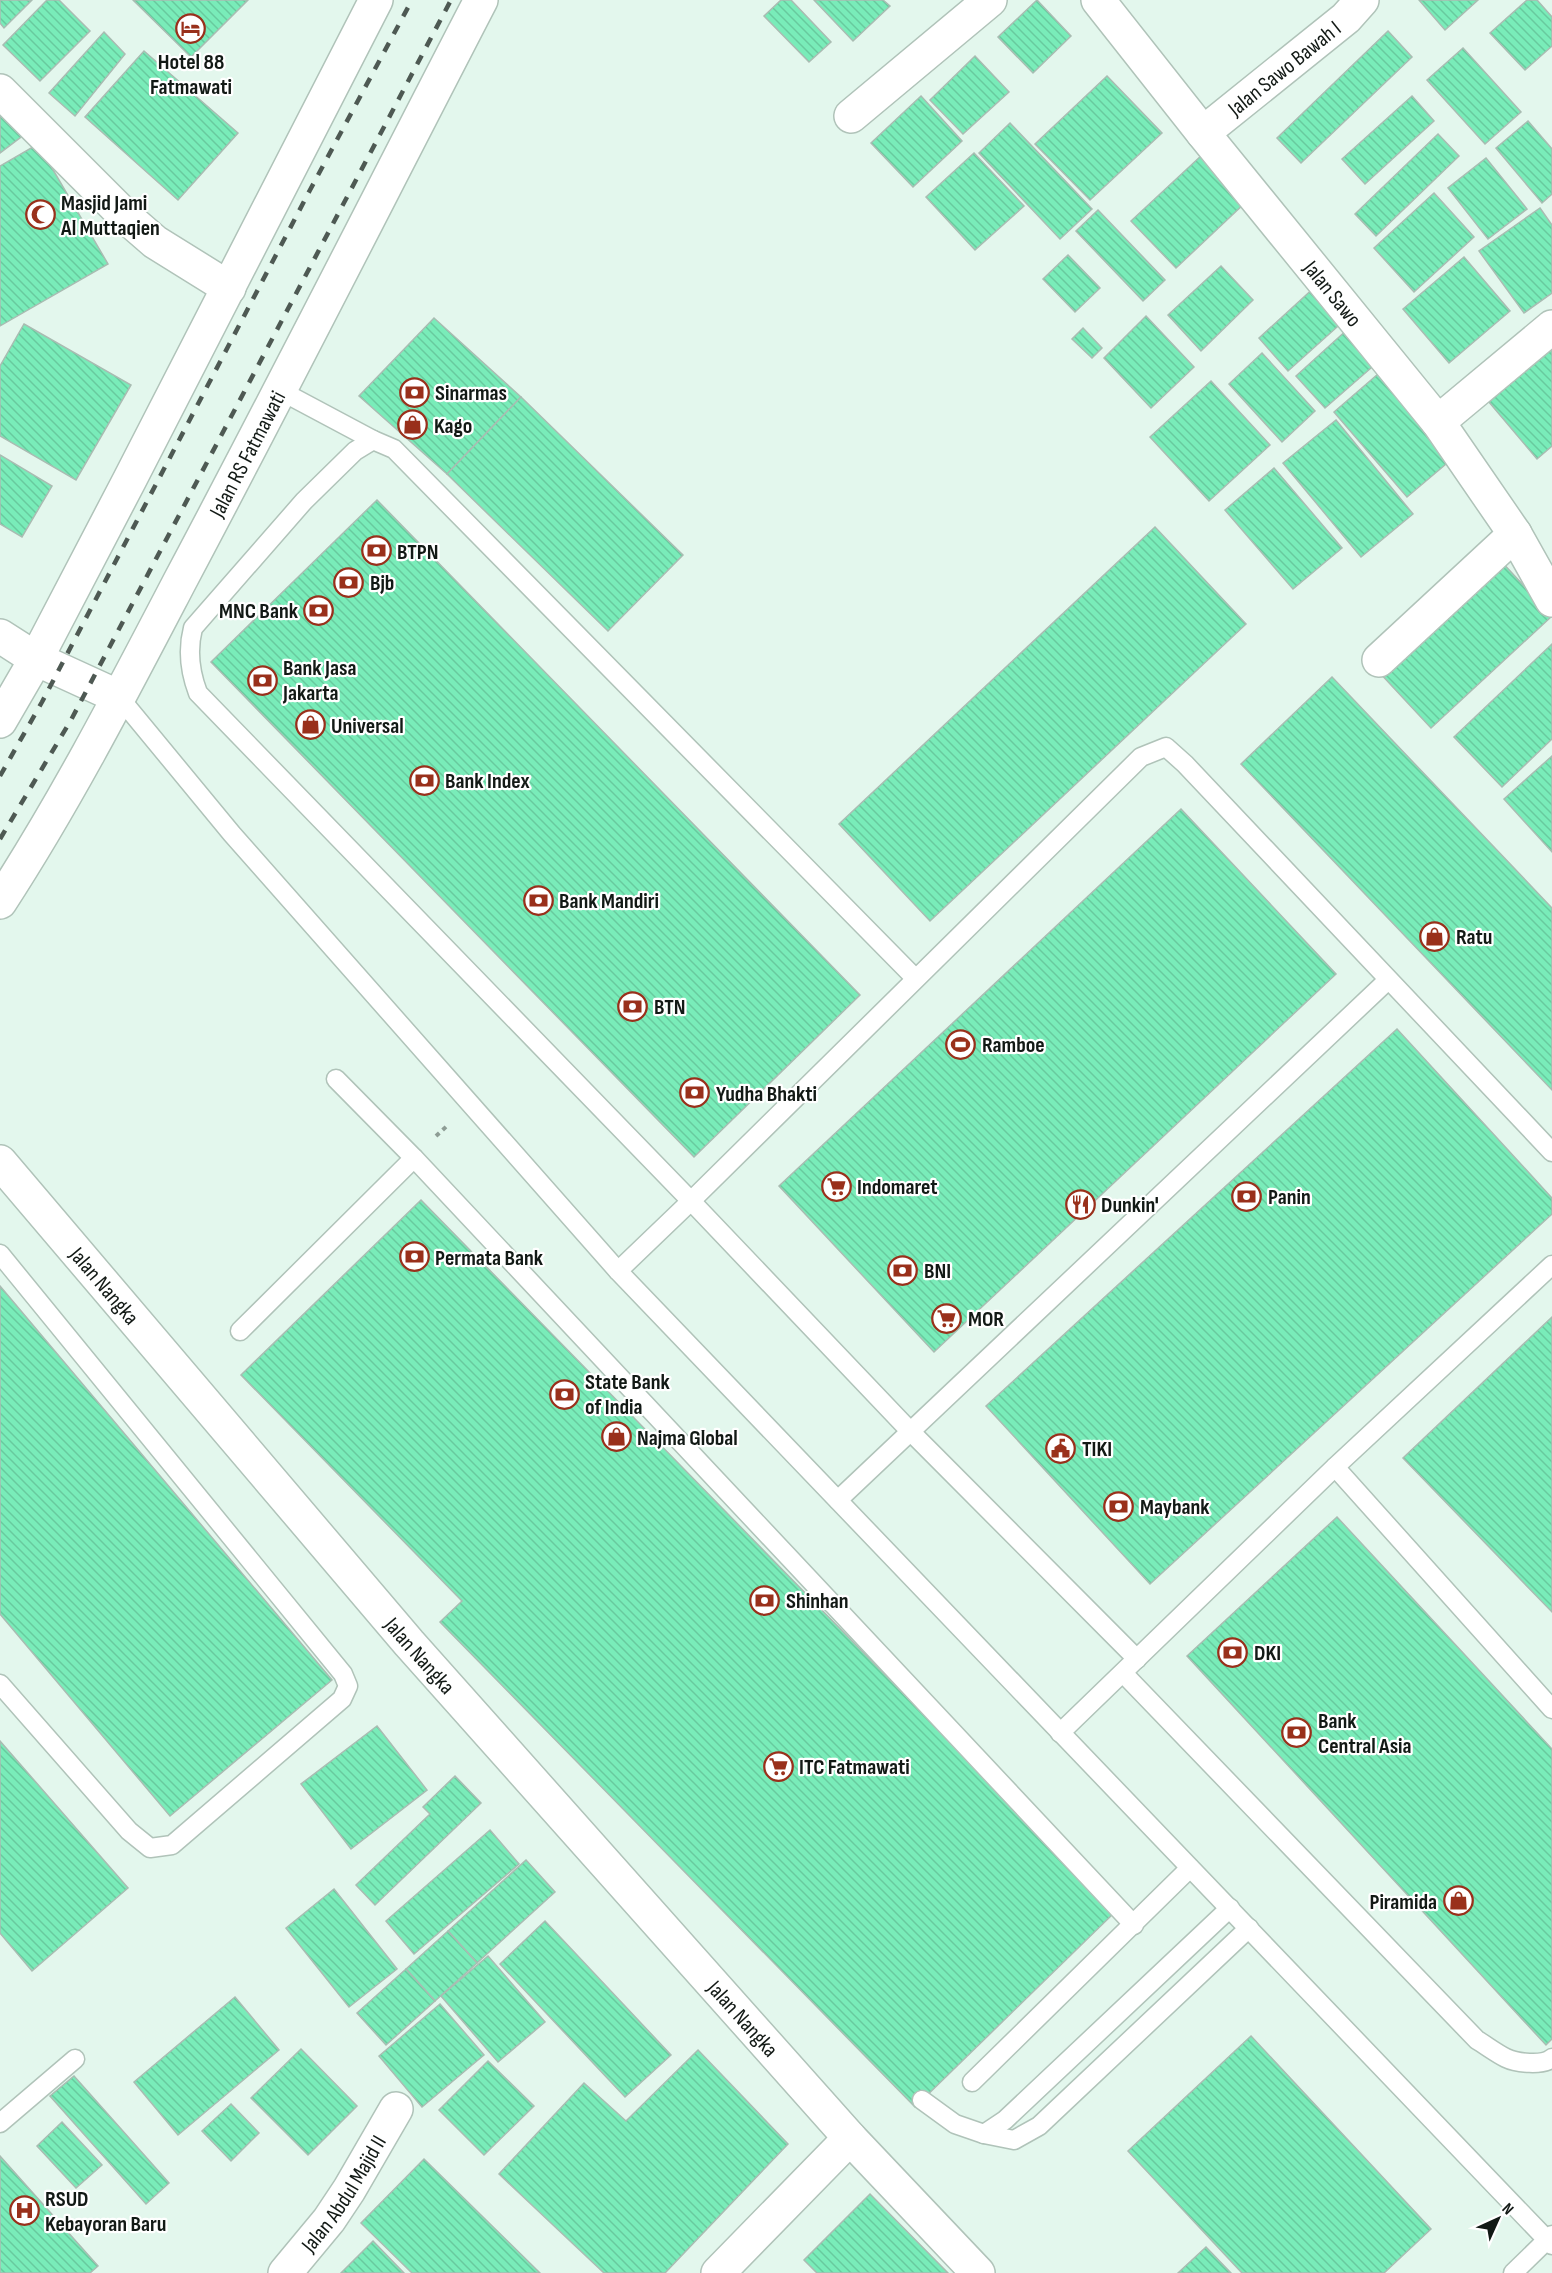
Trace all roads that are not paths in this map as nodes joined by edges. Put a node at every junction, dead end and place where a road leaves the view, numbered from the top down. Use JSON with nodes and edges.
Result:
{"nodes":[{"id":1,"x":376,"y":0,"type":"edge"},
{"id":2,"x":481,"y":0,"type":"edge"},
{"id":3,"x":990,"y":0,"type":"edge"},
{"id":4,"x":1098,"y":0,"type":"edge"},
{"id":5,"x":1362,"y":0,"type":"edge"},
{"id":6,"x":0,"y":92,"type":"edge"},
{"id":7,"x":851,"y":116,"type":"dead end"},
{"id":8,"x":1203,"y":133,"type":"junction"},
{"id":9,"x":229,"y":288,"type":"junction"},
{"id":10,"x":1552,"y":327,"type":"edge"},
{"id":11,"x":281,"y":391,"type":"junction"},
{"id":12,"x":1438,"y":422,"type":"junction"},
{"id":13,"x":373,"y":440,"type":"junction"},
{"id":14,"x":1515,"y":534,"type":"junction"},
{"id":15,"x":1552,"y":600,"type":"edge"},
{"id":16,"x":0,"y":636,"type":"edge"},
{"id":17,"x":36,"y":659,"type":"junction"},
{"id":18,"x":1379,"y":660,"type":"dead end"},
{"id":19,"x":119,"y":697,"type":"junction"},
{"id":20,"x":0,"y":721,"type":"edge"},
{"id":21,"x":0,"y":902,"type":"edge"},
{"id":22,"x":915,"y":978,"type":"junction"},
{"id":23,"x":1388,"y":980,"type":"junction"},
{"id":24,"x":336,"y":1079,"type":"dead end"},
{"id":25,"x":1552,"y":1152,"type":"edge"},
{"id":26,"x":414,"y":1158,"type":"junction"},
{"id":27,"x":0,"y":1162,"type":"edge"},
{"id":28,"x":691,"y":1202,"type":"junction"},
{"id":29,"x":0,"y":1254,"type":"edge"},
{"id":30,"x":1552,"y":1265,"type":"edge"},
{"id":31,"x":618,"y":1271,"type":"junction"},
{"id":32,"x":240,"y":1331,"type":"dead end"},
{"id":33,"x":910,"y":1431,"type":"junction"},
{"id":34,"x":1335,"y":1467,"type":"junction"},
{"id":35,"x":838,"y":1500,"type":"junction"},
{"id":36,"x":1137,"y":1659,"type":"junction"},
{"id":37,"x":1123,"y":1673,"type":"junction"},
{"id":38,"x":0,"y":1684,"type":"edge"},
{"id":39,"x":1552,"y":1709,"type":"edge"},
{"id":40,"x":1060,"y":1733,"type":"junction"},
{"id":41,"x":1190,"y":1868,"type":"junction"},
{"id":42,"x":1230,"y":1908,"type":"junction"},
{"id":43,"x":1134,"y":1925,"type":"junction"},
{"id":44,"x":1249,"y":1928,"type":"junction"},
{"id":45,"x":1552,"y":2058,"type":"edge"},
{"id":46,"x":75,"y":2059,"type":"dead end"},
{"id":47,"x":972,"y":2082,"type":"dead end"},
{"id":48,"x":922,"y":2100,"type":"dead end"},
{"id":49,"x":396,"y":2109,"type":"dead end"},
{"id":50,"x":0,"y":2123,"type":"edge"},
{"id":51,"x":984,"y":2134,"type":"junction"},
{"id":52,"x":850,"y":2138,"type":"junction"},
{"id":53,"x":1551,"y":2240,"type":"edge"},
{"id":54,"x":285,"y":2273,"type":"edge"},
{"id":55,"x":718,"y":2273,"type":"edge"},
{"id":56,"x":978,"y":2273,"type":"edge"},
{"id":57,"x":1513,"y":2273,"type":"edge"}],
"edges":[{"from":1,"to":9,"type":"street"},
{"from":2,"to":11,"type":"street","name":"Jalan RS Fatmawati"},
{"from":3,"to":7,"type":"street"},
{"from":4,"to":8,"type":"street","name":"Jalan Sawo"},
{"from":5,"to":8,"type":"street","name":"Jalan Sawo Bawah I"},
{"from":6,"to":9,"type":"street"},
{"from":8,"to":12,"type":"street","name":"Jalan Sawo"},
{"from":9,"to":17,"type":"street"},
{"from":10,"to":12,"type":"street"},
{"from":11,"to":13,"type":"lane"},
{"from":11,"to":19,"type":"street","name":"Jalan RS Fatmawati"},
{"from":12,"to":14,"type":"street","name":"Jalan Sawo"},
{"from":13,"to":22,"type":"lane"},
{"from":13,"to":28,"type":"lane"},
{"from":14,"to":15,"type":"street","name":"Jalan Sawo"},
{"from":14,"to":18,"type":"street"},
{"from":16,"to":17,"type":"street"},
{"from":17,"to":19,"type":"street"},
{"from":17,"to":20,"type":"street"},
{"from":19,"to":21,"type":"street","name":"Jalan RS Fatmawati"},
{"from":19,"to":31,"type":"lane"},
{"from":22,"to":23,"type":"lane"},
{"from":22,"to":28,"type":"lane"},
{"from":23,"to":25,"type":"lane"},
{"from":23,"to":33,"type":"lane"},
{"from":24,"to":26,"type":"lane"},
{"from":26,"to":32,"type":"lane"},
{"from":26,"to":43,"type":"lane"},
{"from":27,"to":52,"type":"street","name":"Jalan Nangka"},
{"from":28,"to":31,"type":"lane"},
{"from":28,"to":33,"type":"lane"},
{"from":29,"to":38,"type":"lane"},
{"from":30,"to":34,"type":"lane"},
{"from":31,"to":35,"type":"lane"},
{"from":33,"to":35,"type":"lane"},
{"from":33,"to":36,"type":"lane"},
{"from":34,"to":36,"type":"lane"},
{"from":34,"to":39,"type":"lane"},
{"from":35,"to":40,"type":"lane"},
{"from":36,"to":37,"type":"lane"},
{"from":37,"to":40,"type":"lane"},
{"from":37,"to":45,"type":"lane"},
{"from":40,"to":41,"type":"lane"},
{"from":41,"to":42,"type":"lane"},
{"from":41,"to":43,"type":"lane"},
{"from":42,"to":44,"type":"lane"},
{"from":42,"to":51,"type":"lane"},
{"from":43,"to":47,"type":"lane"},
{"from":44,"to":51,"type":"lane"},
{"from":44,"to":53,"type":"lane"},
{"from":46,"to":50,"type":"lane"},
{"from":48,"to":51,"type":"lane"},
{"from":49,"to":54,"type":"street","name":"Jalan Abdul Majid II"},
{"from":52,"to":55,"type":"street"},
{"from":52,"to":56,"type":"street","name":"Jalan Nangka"},
{"from":53,"to":57,"type":"lane"}]}
